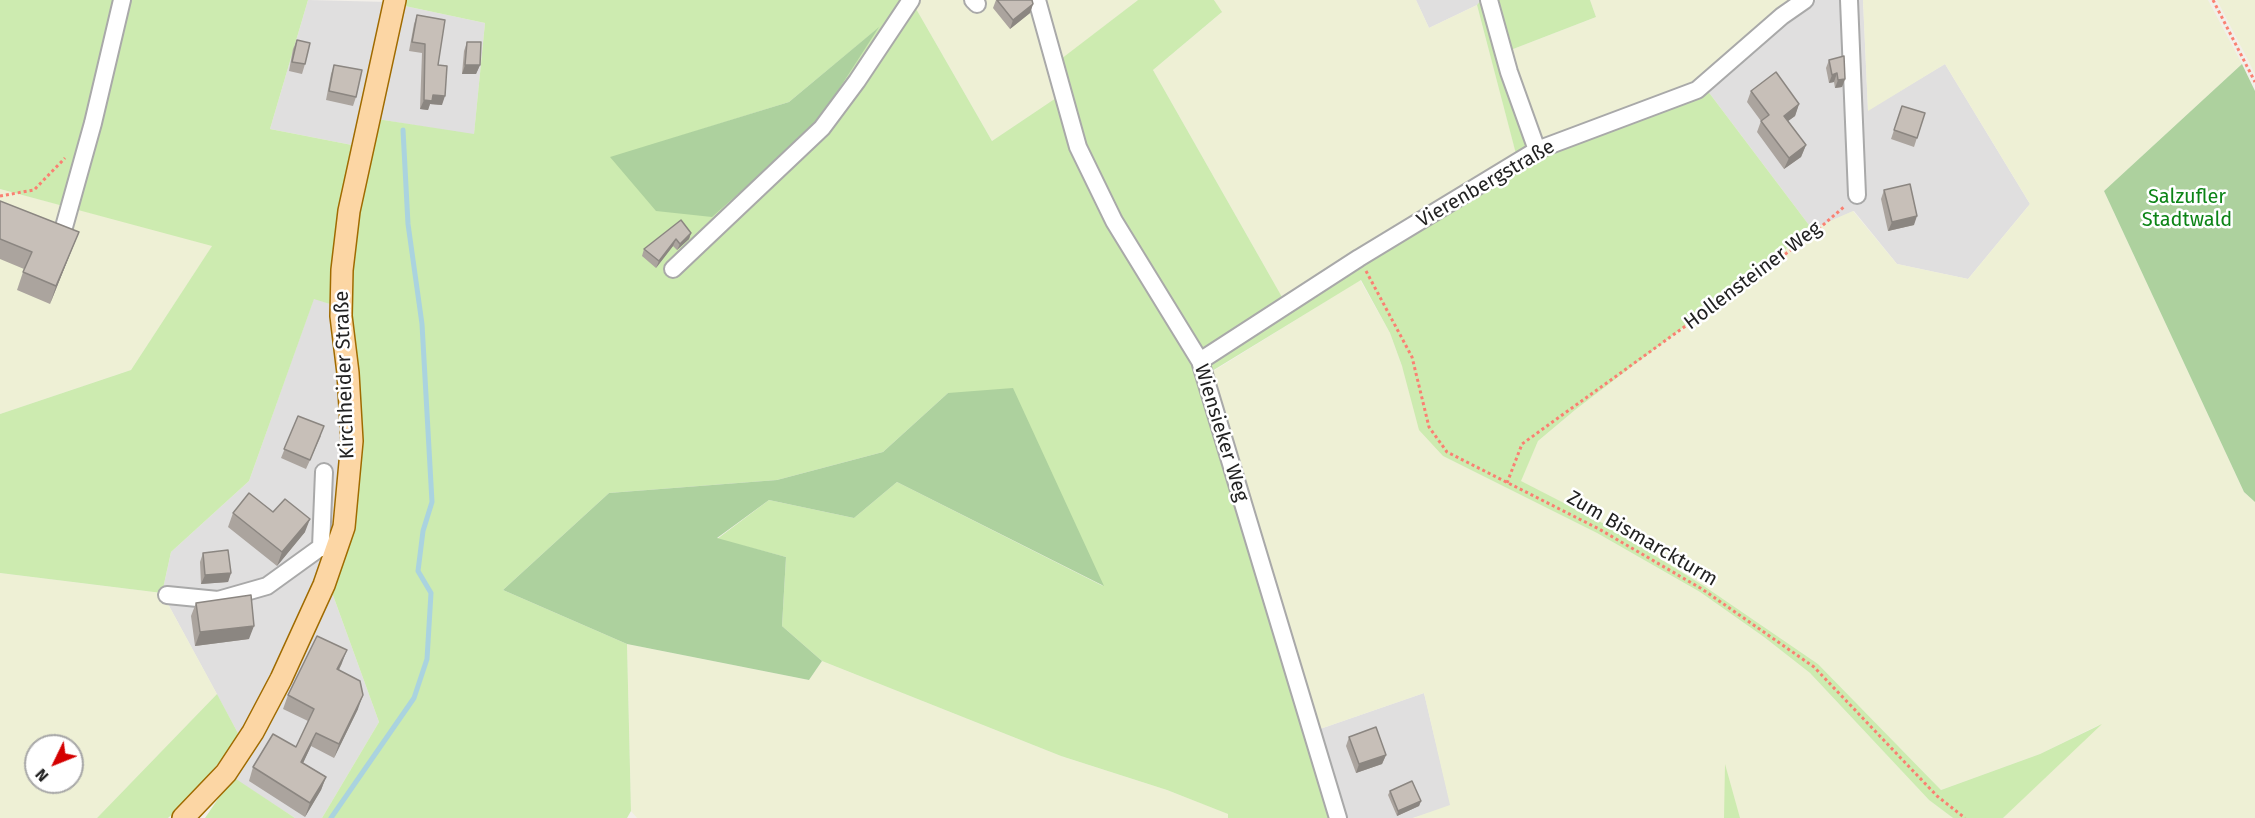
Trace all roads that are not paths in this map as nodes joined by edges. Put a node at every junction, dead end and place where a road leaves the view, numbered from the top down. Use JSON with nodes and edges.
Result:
{"nodes":[{"id":1,"x":122,"y":0,"type":"edge"},
{"id":2,"x":395,"y":0,"type":"edge"},
{"id":3,"x":911,"y":0,"type":"edge"},
{"id":4,"x":1036,"y":0,"type":"edge"},
{"id":5,"x":1489,"y":0,"type":"edge"},
{"id":6,"x":1805,"y":0,"type":"edge"},
{"id":7,"x":1849,"y":0,"type":"edge"},
{"id":8,"x":1537,"y":150,"type":"junction"},
{"id":9,"x":1857,"y":195,"type":"road end"},
{"id":10,"x":63,"y":227,"type":"edge"},
{"id":11,"x":673,"y":269,"type":"dead end"},
{"id":12,"x":1200,"y":360,"type":"junction"},
{"id":13,"x":324,"y":472,"type":"dead end"},
{"id":14,"x":328,"y":549,"type":"junction"},
{"id":15,"x":167,"y":594,"type":"dead end"},
{"id":16,"x":183,"y":818,"type":"edge"},
{"id":17,"x":1338,"y":818,"type":"edge"}],
"edges":[{"from":1,"to":10,"type":"street"},
{"from":2,"to":14,"type":"main road","name":"Kirchheider Straße"},
{"from":3,"to":11,"type":"street"},
{"from":4,"to":12,"type":"street","name":"Wiensieker Weg"},
{"from":5,"to":8,"type":"street"},
{"from":6,"to":8,"type":"street","name":"Vierenbergstraße"},
{"from":7,"to":9,"type":"street"},
{"from":8,"to":12,"type":"street","name":"Vierenbergstraße"},
{"from":12,"to":17,"type":"street","name":"Wiensieker Weg"},
{"from":13,"to":14,"type":"street"},
{"from":14,"to":15,"type":"street"},
{"from":14,"to":16,"type":"main road","name":"Kirchheider Straße"}]}
